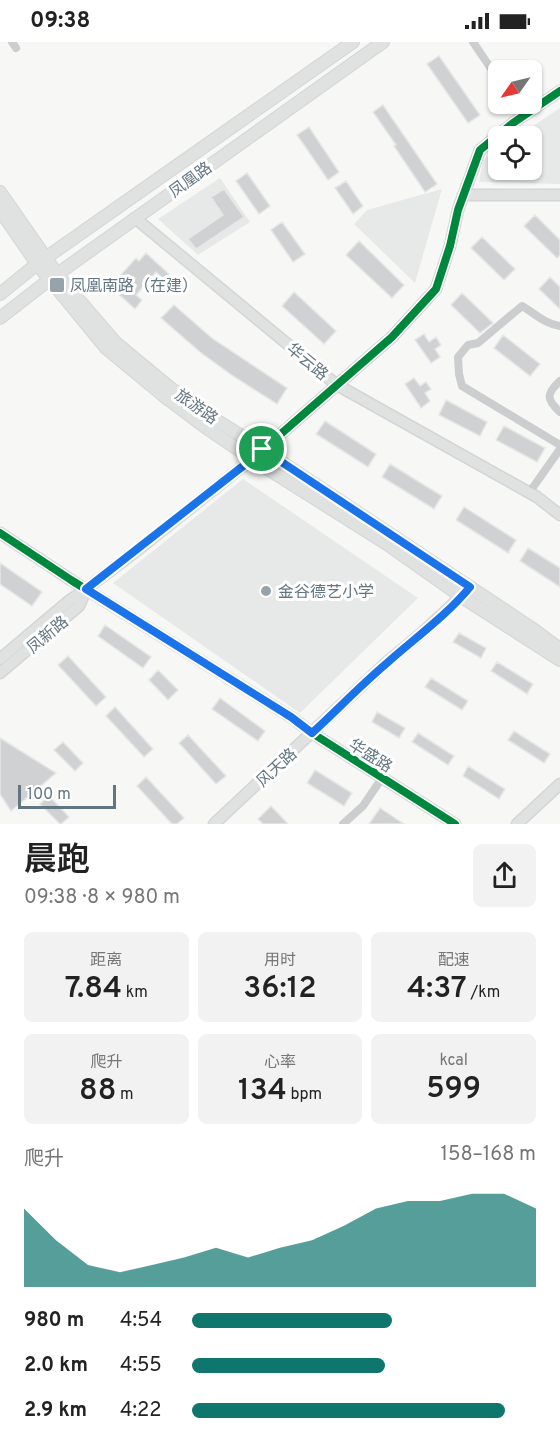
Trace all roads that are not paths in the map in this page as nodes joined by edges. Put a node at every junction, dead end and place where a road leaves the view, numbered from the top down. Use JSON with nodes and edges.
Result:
{"nodes":[{"id":1,"x":353,"y":42,"type":"edge"},
{"id":2,"x":383,"y":42,"type":"edge"},
{"id":3,"x":473,"y":42,"type":"edge"},
{"id":4,"x":488,"y":64,"type":"edge"},
{"id":5,"x":560,"y":91,"type":"edge"},
{"id":6,"x":523,"y":116,"type":"joint"},
{"id":7,"x":0,"y":192,"type":"edge"},
{"id":8,"x":463,"y":195,"type":"junction"},
{"id":9,"x":560,"y":195,"type":"edge"},
{"id":10,"x":0,"y":210,"type":"edge"},
{"id":11,"x":135,"y":218,"type":"junction"},
{"id":12,"x":42,"y":261,"type":"junction"},
{"id":13,"x":53,"y":277,"type":"junction"},
{"id":14,"x":0,"y":294,"type":"edge"},
{"id":15,"x":0,"y":318,"type":"edge"},
{"id":16,"x":560,"y":326,"type":"edge"},
{"id":17,"x":560,"y":381,"type":"edge"},
{"id":18,"x":337,"y":385,"type":"junction"},
{"id":19,"x":560,"y":412,"type":"edge"},
{"id":20,"x":560,"y":447,"type":"edge"},
{"id":21,"x":262,"y":449,"type":"junction"},
{"id":22,"x":252,"y":459,"type":"junction"},
{"id":23,"x":529,"y":493,"type":"junction"},
{"id":24,"x":560,"y":515,"type":"edge"},
{"id":25,"x":0,"y":533,"type":"edge"},
{"id":26,"x":86,"y":589,"type":"junction"},
{"id":27,"x":466,"y":592,"type":"junction"},
{"id":28,"x":560,"y":649,"type":"edge"},
{"id":29,"x":0,"y":659,"type":"edge"},
{"id":30,"x":560,"y":660,"type":"edge"},
{"id":31,"x":0,"y":673,"type":"edge"},
{"id":32,"x":312,"y":733,"type":"junction"},
{"id":33,"x":382,"y":778,"type":"junction"},
{"id":34,"x":560,"y":784,"type":"edge"},
{"id":35,"x":214,"y":824,"type":"edge"},
{"id":36,"x":343,"y":824,"type":"edge"},
{"id":37,"x":455,"y":824,"type":"edge"},
{"id":38,"x":517,"y":824,"type":"edge"}],
"edges":[{"from":1,"to":12,"type":"main road","name":"凤凰路"},
{"from":2,"to":11,"type":"main road","name":"凤凰路"},
{"from":3,"to":4,"type":"street"},
{"from":5,"to":6,"type":"street"},
{"from":6,"to":8,"type":"street"},
{"from":7,"to":12,"type":"main road","name":"旅游路"},
{"from":8,"to":9,"type":"street"},
{"from":8,"to":18,"type":"street"},
{"from":10,"to":12,"type":"main road","name":"旅游路"},
{"from":11,"to":13,"type":"main road","name":"凤凰路"},
{"from":11,"to":18,"type":"street","name":"华云路"},
{"from":12,"to":13,"type":"main road","name":"旅游路"},
{"from":12,"to":14,"type":"main road","name":"凤凰路"},
{"from":13,"to":15,"type":"main road","name":"凤凰路"},
{"from":13,"to":21,"type":"main road","name":"旅游路"},
{"from":13,"to":22,"type":"main road","name":"旅游路"},
{"from":16,"to":20,"type":"street"},
{"from":17,"to":19,"type":"street"},
{"from":18,"to":21,"type":"street"},
{"from":18,"to":23,"type":"street","name":"华云路"},
{"from":20,"to":23,"type":"street"},
{"from":21,"to":22,"type":"street"},
{"from":21,"to":27,"type":"main road","name":"旅游路"},
{"from":22,"to":26,"type":"street"},
{"from":22,"to":27,"type":"main road","name":"旅游路"},
{"from":23,"to":24,"type":"street","name":"华云路"},
{"from":25,"to":26,"type":"street","name":"华盛路"},
{"from":26,"to":29,"type":"street"},
{"from":26,"to":31,"type":"street","name":"凤新路"},
{"from":26,"to":32,"type":"street","name":"华盛路"},
{"from":27,"to":28,"type":"main road","name":"旅游路"},
{"from":27,"to":30,"type":"main road","name":"旅游路"},
{"from":27,"to":32,"type":"street","name":"风天路"},
{"from":32,"to":33,"type":"street","name":"华盛路"},
{"from":32,"to":35,"type":"street","name":"风天路"},
{"from":33,"to":36,"type":"street"},
{"from":33,"to":37,"type":"street","name":"华盛路"},
{"from":34,"to":38,"type":"street"}]}
